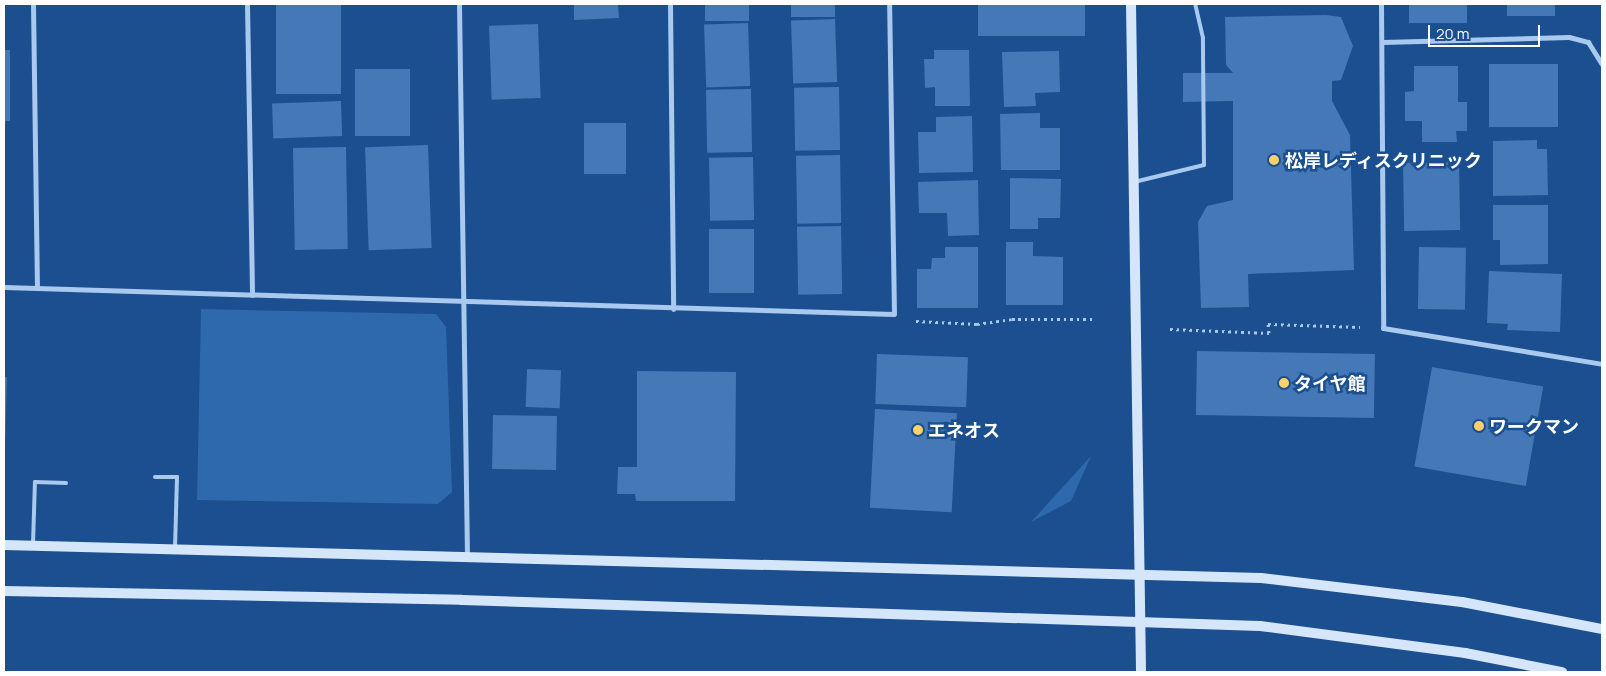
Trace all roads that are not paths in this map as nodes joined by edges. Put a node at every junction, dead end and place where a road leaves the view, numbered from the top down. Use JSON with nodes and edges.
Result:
{"nodes":[{"id":1,"x":33,"y":4,"type":"edge"},
{"id":2,"x":247,"y":4,"type":"edge"},
{"id":3,"x":460,"y":4,"type":"edge"},
{"id":4,"x":670,"y":4,"type":"edge"},
{"id":5,"x":889,"y":4,"type":"edge"},
{"id":6,"x":1131,"y":4,"type":"edge"},
{"id":7,"x":1195,"y":4,"type":"edge"},
{"id":8,"x":1382,"y":4,"type":"edge"},
{"id":9,"x":1382,"y":42,"type":"junction"},
{"id":10,"x":1602,"y":64,"type":"edge"},
{"id":11,"x":1134,"y":182,"type":"junction"},
{"id":12,"x":4,"y":287,"type":"edge"},
{"id":13,"x":37,"y":288,"type":"junction"},
{"id":14,"x":252,"y":295,"type":"junction"},
{"id":15,"x":462,"y":300,"type":"junction"},
{"id":16,"x":673,"y":309,"type":"junction"},
{"id":17,"x":1602,"y":364,"type":"edge"},
{"id":18,"x":155,"y":477,"type":"dead end"},
{"id":19,"x":66,"y":483,"type":"dead end"},
{"id":20,"x":4,"y":545,"type":"edge"},
{"id":21,"x":33,"y":546,"type":"junction"},
{"id":22,"x":175,"y":550,"type":"junction"},
{"id":23,"x":467,"y":559,"type":"junction"},
{"id":24,"x":1141,"y":575,"type":"junction"},
{"id":25,"x":4,"y":591,"type":"edge"},
{"id":26,"x":1141,"y":624,"type":"junction"},
{"id":27,"x":1602,"y":629,"type":"edge"},
{"id":28,"x":1141,"y":672,"type":"edge"},
{"id":29,"x":1562,"y":672,"type":"edge"}],
"edges":[{"from":1,"to":13,"type":"street"},
{"from":2,"to":14,"type":"street"},
{"from":3,"to":15,"type":"street"},
{"from":4,"to":16,"type":"street"},
{"from":5,"to":16,"type":"street"},
{"from":6,"to":11,"type":"street"},
{"from":7,"to":11,"type":"lane"},
{"from":8,"to":9,"type":"street"},
{"from":9,"to":10,"type":"street"},
{"from":9,"to":17,"type":"street"},
{"from":11,"to":24,"type":"street"},
{"from":12,"to":13,"type":"street"},
{"from":13,"to":14,"type":"street"},
{"from":14,"to":15,"type":"street"},
{"from":15,"to":16,"type":"street"},
{"from":15,"to":23,"type":"street"},
{"from":18,"to":22,"type":"lane"},
{"from":19,"to":21,"type":"lane"},
{"from":20,"to":21,"type":"street"},
{"from":21,"to":22,"type":"street"},
{"from":22,"to":23,"type":"street"},
{"from":23,"to":24,"type":"street"},
{"from":24,"to":26,"type":"street"},
{"from":24,"to":27,"type":"street"},
{"from":25,"to":26,"type":"street"},
{"from":26,"to":28,"type":"street"},
{"from":26,"to":29,"type":"street"}]}
